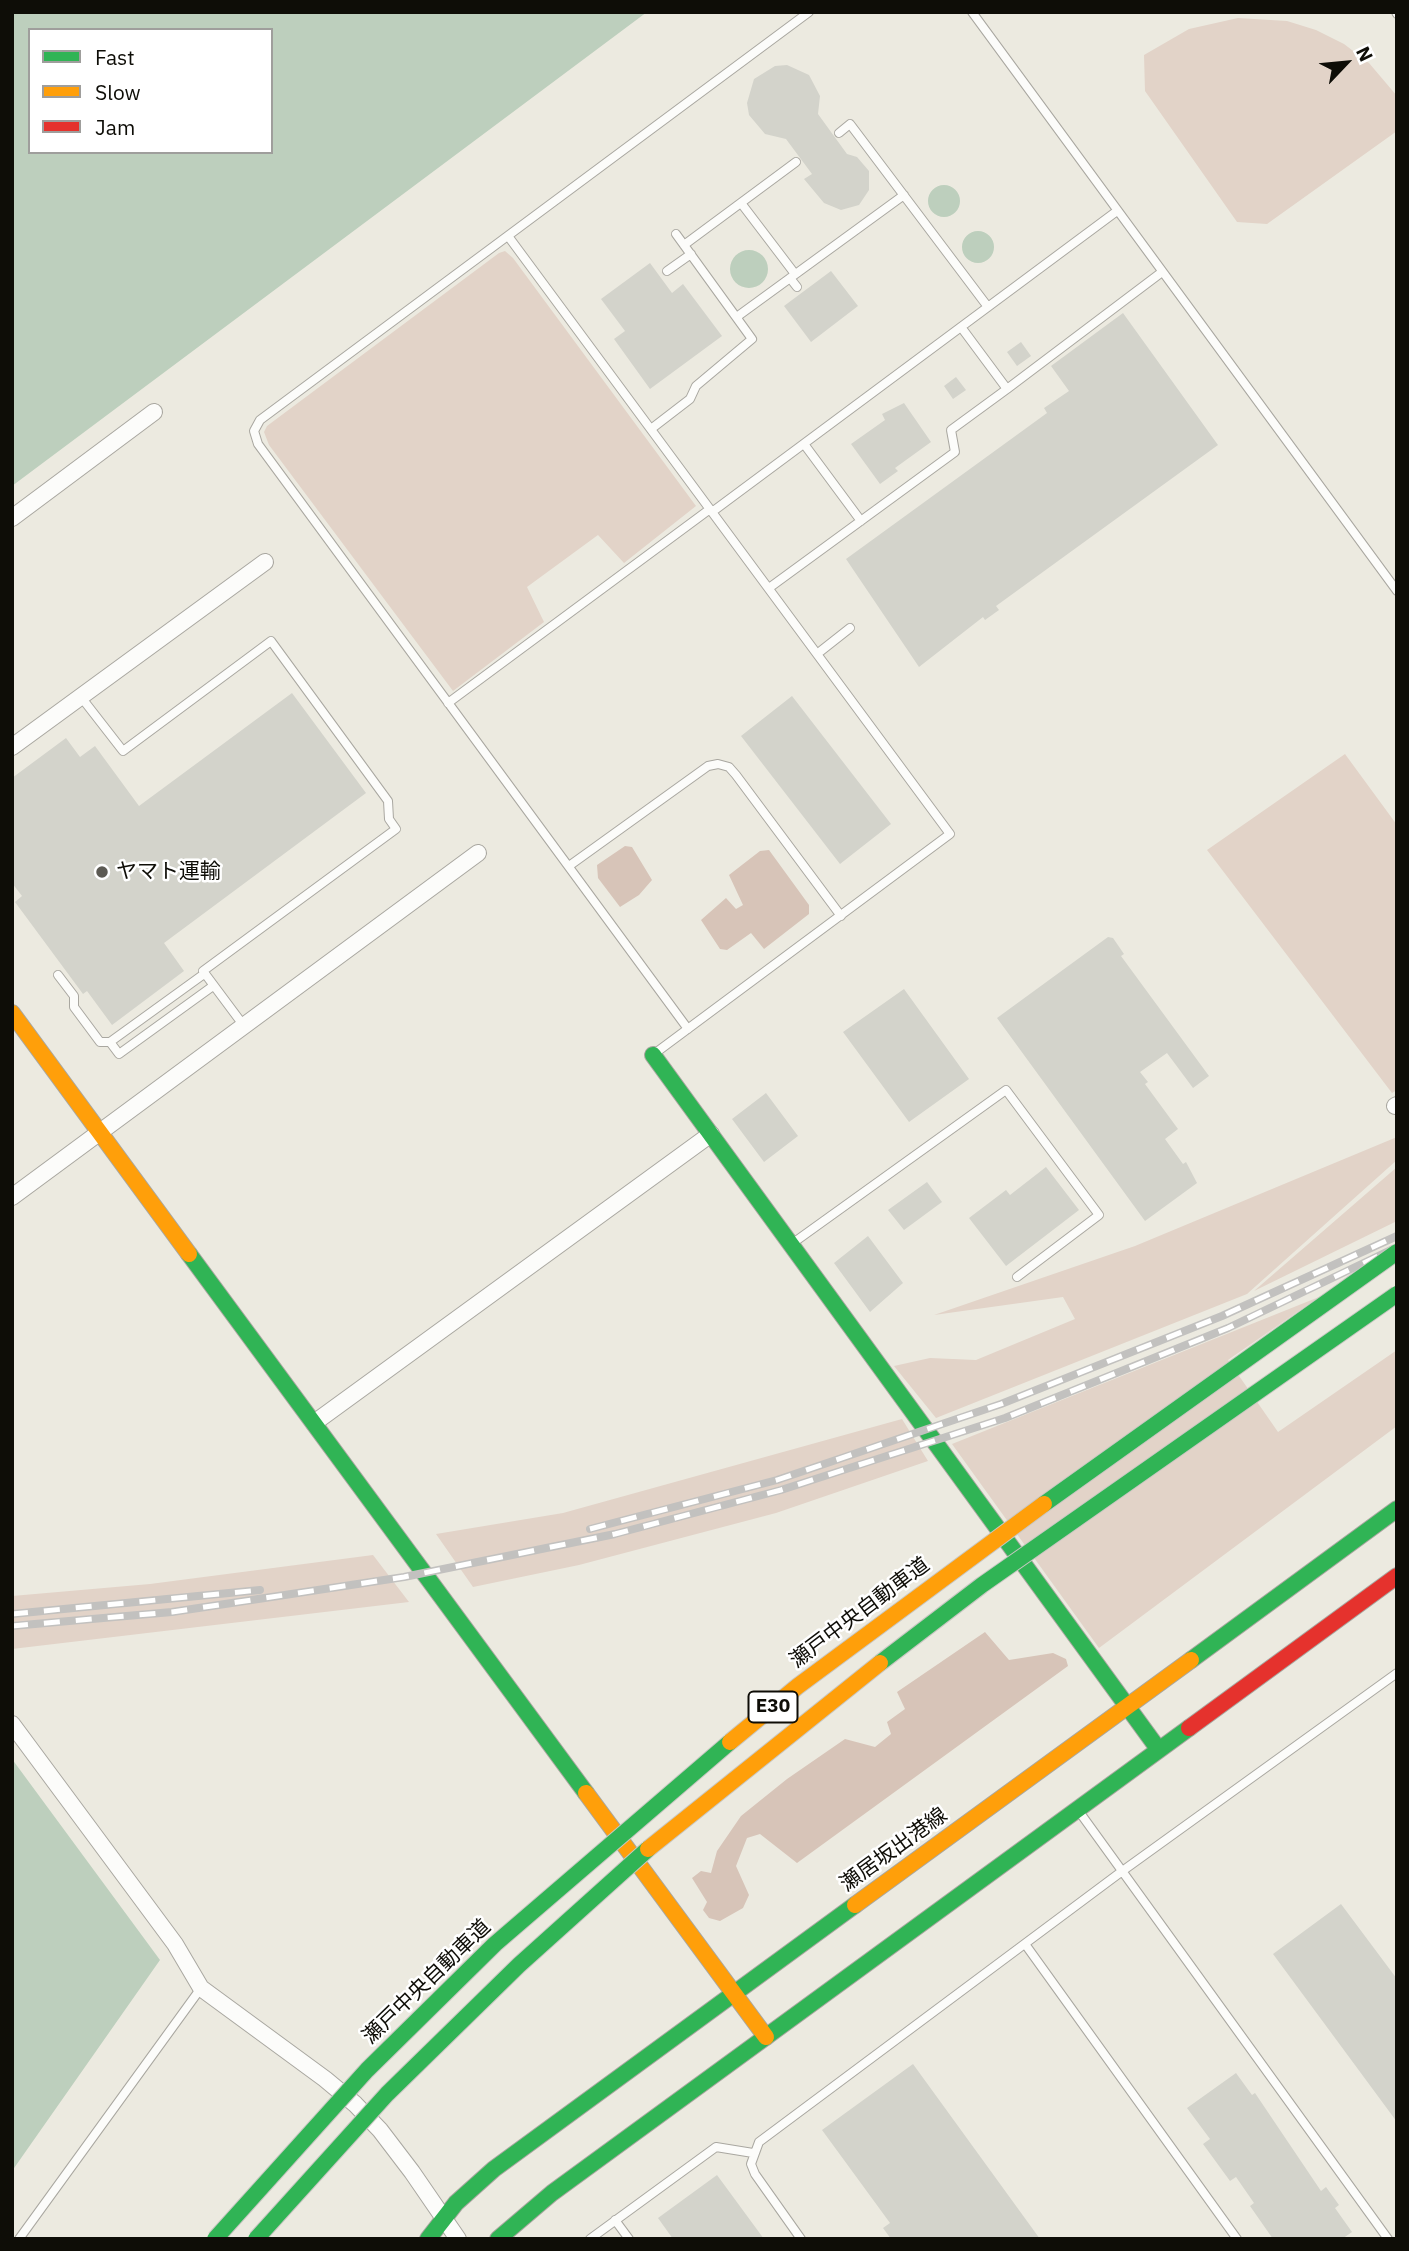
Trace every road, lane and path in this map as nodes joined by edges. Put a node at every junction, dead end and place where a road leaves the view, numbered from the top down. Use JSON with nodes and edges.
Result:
{"nodes":[{"id":1,"x":809,"y":12,"type":"edge"},
{"id":2,"x":972,"y":12,"type":"edge"},
{"id":3,"x":839,"y":133,"type":"dead end"},
{"id":4,"x":796,"y":162,"type":"dead end"},
{"id":5,"x":904,"y":195,"type":"junction"},
{"id":6,"x":741,"y":203,"type":"junction"},
{"id":7,"x":1117,"y":211,"type":"junction"},
{"id":8,"x":676,"y":234,"type":"dead end"},
{"id":9,"x":508,"y":236,"type":"junction"},
{"id":10,"x":684,"y":245,"type":"junction"},
{"id":11,"x":691,"y":254,"type":"junction"},
{"id":12,"x":667,"y":271,"type":"dead end"},
{"id":13,"x":1162,"y":272,"type":"junction"},
{"id":14,"x":793,"y":276,"type":"junction"},
{"id":15,"x":797,"y":287,"type":"dead end"},
{"id":16,"x":988,"y":307,"type":"junction"},
{"id":17,"x":738,"y":316,"type":"junction"},
{"id":18,"x":961,"y":327,"type":"junction"},
{"id":19,"x":1007,"y":389,"type":"junction"},
{"id":20,"x":154,"y":412,"type":"dead end"},
{"id":21,"x":651,"y":429,"type":"junction"},
{"id":22,"x":804,"y":444,"type":"junction"},
{"id":23,"x":711,"y":510,"type":"junction"},
{"id":24,"x":12,"y":518,"type":"edge"},
{"id":25,"x":861,"y":521,"type":"junction"},
{"id":26,"x":265,"y":562,"type":"dead end"},
{"id":27,"x":769,"y":588,"type":"junction"},
{"id":28,"x":1397,"y":591,"type":"edge"},
{"id":29,"x":850,"y":628,"type":"dead end"},
{"id":30,"x":817,"y":654,"type":"junction"},
{"id":31,"x":81,"y":696,"type":"junction"},
{"id":32,"x":448,"y":703,"type":"junction"},
{"id":33,"x":12,"y":747,"type":"edge"},
{"id":34,"x":478,"y":853,"type":"dead end"},
{"id":35,"x":569,"y":866,"type":"junction"},
{"id":36,"x":841,"y":916,"type":"junction"},
{"id":37,"x":205,"y":974,"type":"junction"},
{"id":38,"x":58,"y":975,"type":"dead end"},
{"id":39,"x":214,"y":986,"type":"junction"},
{"id":40,"x":12,"y":1013,"type":"edge"},
{"id":41,"x":244,"y":1026,"type":"junction"},
{"id":42,"x":688,"y":1029,"type":"junction"},
{"id":43,"x":110,"y":1042,"type":"junction"},
{"id":44,"x":653,"y":1055,"type":"joint"},
{"id":45,"x":100,"y":1133,"type":"junction"},
{"id":46,"x":711,"y":1134,"type":"junction"},
{"id":47,"x":12,"y":1197,"type":"edge"},
{"id":48,"x":792,"y":1245,"type":"junction"},
{"id":49,"x":1397,"y":1252,"type":"edge"},
{"id":50,"x":1017,"y":1277,"type":"dead end"},
{"id":51,"x":1397,"y":1294,"type":"edge"},
{"id":52,"x":314,"y":1423,"type":"junction"},
{"id":53,"x":1397,"y":1509,"type":"edge"},
{"id":54,"x":1397,"y":1576,"type":"edge"},
{"id":55,"x":1397,"y":1673,"type":"edge"},
{"id":56,"x":1127,"y":1706,"type":"junction"},
{"id":57,"x":12,"y":1724,"type":"edge"},
{"id":58,"x":1159,"y":1750,"type":"junction"},
{"id":59,"x":1078,"y":1810,"type":"junction"},
{"id":60,"x":1121,"y":1872,"type":"junction"},
{"id":61,"x":1025,"y":1944,"type":"junction"},
{"id":62,"x":201,"y":1988,"type":"junction"},
{"id":63,"x":734,"y":1993,"type":"junction"},
{"id":64,"x":766,"y":2037,"type":"junction"},
{"id":65,"x":753,"y":2153,"type":"junction"},
{"id":66,"x":443,"y":2217,"type":"junction"},
{"id":67,"x":615,"y":2220,"type":"junction"},
{"id":68,"x":19,"y":2239,"type":"edge"},
{"id":69,"x":215,"y":2239,"type":"edge"},
{"id":70,"x":257,"y":2239,"type":"edge"},
{"id":71,"x":428,"y":2239,"type":"edge"},
{"id":72,"x":458,"y":2239,"type":"edge"},
{"id":73,"x":498,"y":2239,"type":"edge"},
{"id":74,"x":590,"y":2239,"type":"edge"},
{"id":75,"x":629,"y":2239,"type":"edge"},
{"id":76,"x":802,"y":2239,"type":"edge"},
{"id":77,"x":1237,"y":2239,"type":"edge"},
{"id":78,"x":1388,"y":2239,"type":"edge"}],
"edges":[{"from":1,"to":9,"type":"lane"},
{"from":2,"to":7,"type":"lane"},
{"from":3,"to":5,"type":"lane"},
{"from":4,"to":6,"type":"lane"},
{"from":5,"to":14,"type":"lane"},
{"from":5,"to":16,"type":"lane"},
{"from":6,"to":10,"type":"lane"},
{"from":6,"to":14,"type":"lane"},
{"from":7,"to":13,"type":"lane"},
{"from":7,"to":16,"type":"lane"},
{"from":8,"to":10,"type":"lane"},
{"from":9,"to":21,"type":"lane"},
{"from":9,"to":32,"type":"lane"},
{"from":10,"to":11,"type":"lane"},
{"from":11,"to":12,"type":"lane"},
{"from":11,"to":17,"type":"lane"},
{"from":13,"to":19,"type":"lane"},
{"from":13,"to":28,"type":"lane"},
{"from":14,"to":15,"type":"lane"},
{"from":14,"to":17,"type":"lane"},
{"from":16,"to":18,"type":"lane"},
{"from":17,"to":21,"type":"lane"},
{"from":18,"to":19,"type":"lane"},
{"from":18,"to":22,"type":"lane"},
{"from":19,"to":25,"type":"lane"},
{"from":20,"to":24,"type":"street"},
{"from":21,"to":23,"type":"lane"},
{"from":22,"to":23,"type":"lane"},
{"from":22,"to":25,"type":"lane"},
{"from":23,"to":27,"type":"lane"},
{"from":23,"to":32,"type":"lane"},
{"from":25,"to":27,"type":"lane"},
{"from":26,"to":31,"type":"street"},
{"from":27,"to":30,"type":"lane"},
{"from":29,"to":30,"type":"lane"},
{"from":30,"to":36,"type":"lane"},
{"from":31,"to":33,"type":"street"},
{"from":31,"to":37,"type":"lane"},
{"from":32,"to":35,"type":"lane"},
{"from":34,"to":41,"type":"street"},
{"from":35,"to":36,"type":"lane"},
{"from":35,"to":42,"type":"lane"},
{"from":36,"to":42,"type":"lane"},
{"from":37,"to":39,"type":"lane"},
{"from":37,"to":43,"type":"lane"},
{"from":38,"to":43,"type":"lane"},
{"from":39,"to":41,"type":"lane"},
{"from":39,"to":43,"type":"lane"},
{"from":40,"to":45,"type":"main road"},
{"from":41,"to":45,"type":"street"},
{"from":42,"to":44,"type":"lane"},
{"from":44,"to":46,"type":"main road"},
{"from":45,"to":47,"type":"street"},
{"from":45,"to":52,"type":"main road"},
{"from":46,"to":48,"type":"main road"},
{"from":46,"to":52,"type":"street"},
{"from":48,"to":50,"type":"lane"},
{"from":48,"to":56,"type":"main road"},
{"from":49,"to":69,"type":"main road","name":"瀬戸中央自動車道","number":"E30","bridge":true},
{"from":51,"to":70,"type":"main road","number":"E30","bridge":true},
{"from":52,"to":63,"type":"main road"},
{"from":53,"to":56,"type":"main road","name":"瀬居坂出港線"},
{"from":54,"to":58,"type":"main road"},
{"from":55,"to":60,"type":"lane"},
{"from":56,"to":58,"type":"main road"},
{"from":56,"to":63,"type":"main road","name":"瀬居坂出港線"},
{"from":57,"to":62,"type":"street"},
{"from":58,"to":59,"type":"main road"},
{"from":59,"to":60,"type":"lane"},
{"from":59,"to":64,"type":"main road"},
{"from":60,"to":61,"type":"lane"},
{"from":60,"to":78,"type":"lane"},
{"from":61,"to":65,"type":"lane"},
{"from":61,"to":77,"type":"lane"},
{"from":62,"to":66,"type":"street"},
{"from":62,"to":68,"type":"lane"},
{"from":63,"to":64,"type":"main road"},
{"from":63,"to":66,"type":"main road","name":"瀬居坂出港線"},
{"from":64,"to":73,"type":"main road"},
{"from":65,"to":67,"type":"lane"},
{"from":65,"to":76,"type":"lane"},
{"from":66,"to":71,"type":"main road","name":"瀬居坂出港線"},
{"from":66,"to":72,"type":"street"},
{"from":67,"to":74,"type":"lane"},
{"from":67,"to":75,"type":"lane"}]}
